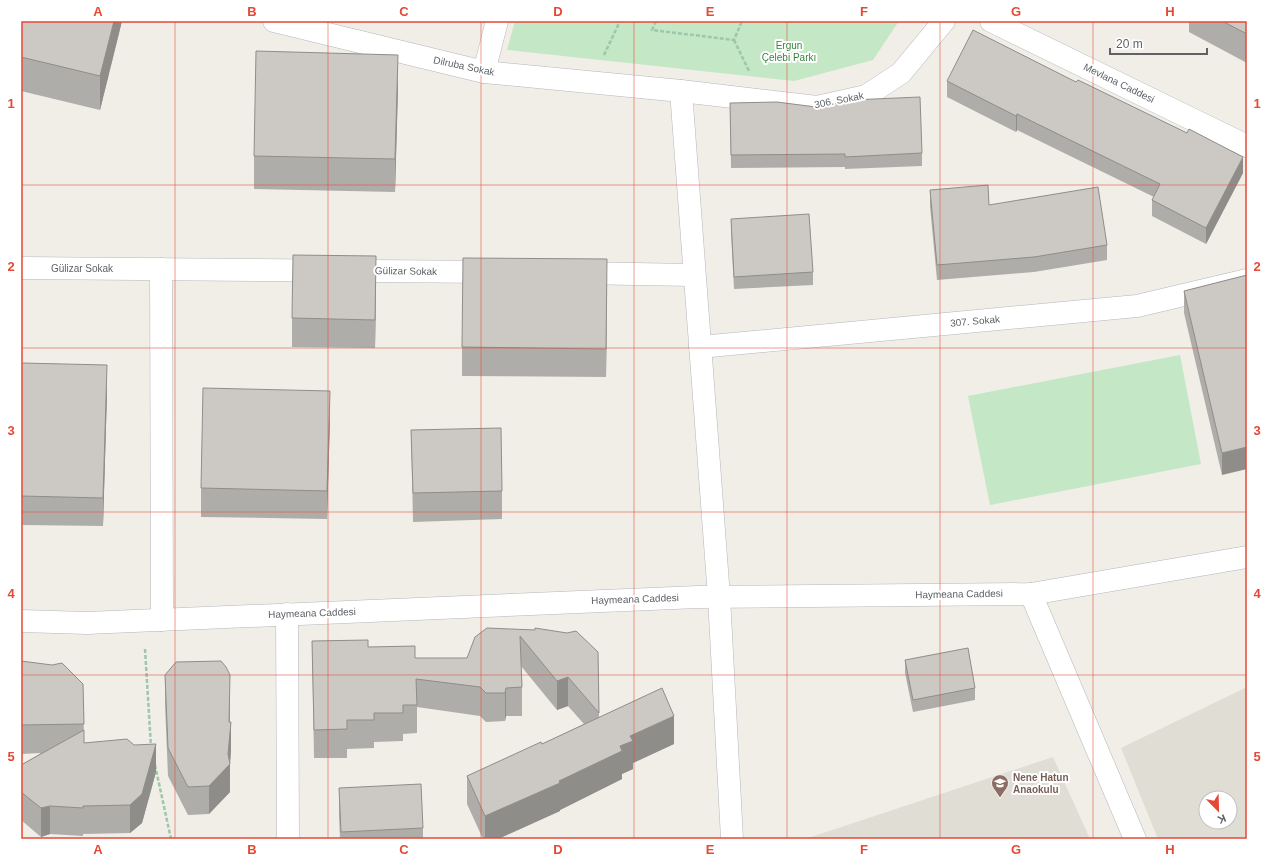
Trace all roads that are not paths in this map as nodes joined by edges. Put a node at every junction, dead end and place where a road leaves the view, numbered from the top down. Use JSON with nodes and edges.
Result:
{"nodes":[{"id":1,"x":274,"y":21,"type":"edge"},
{"id":2,"x":497,"y":21,"type":"edge"},
{"id":3,"x":944,"y":21,"type":"edge"},
{"id":4,"x":991,"y":21,"type":"edge"},
{"id":5,"x":484,"y":72,"type":"junction"},
{"id":6,"x":680,"y":90,"type":"junction"},
{"id":7,"x":1247,"y":146,"type":"edge"},
{"id":8,"x":21,"y":268,"type":"edge"},
{"id":9,"x":161,"y":269,"type":"junction"},
{"id":10,"x":508,"y":273,"type":"edge"},
{"id":11,"x":555,"y":273,"type":"edge"},
{"id":12,"x":694,"y":275,"type":"junction"},
{"id":13,"x":1247,"y":280,"type":"edge"},
{"id":14,"x":700,"y":347,"type":"junction"},
{"id":15,"x":1247,"y":556,"type":"edge"},
{"id":16,"x":1031,"y":594,"type":"junction"},
{"id":17,"x":719,"y":597,"type":"junction"},
{"id":18,"x":287,"y":614,"type":"junction"},
{"id":19,"x":21,"y":620,"type":"edge"},
{"id":20,"x":152,"y":620,"type":"junction"},
{"id":21,"x":288,"y":839,"type":"edge"},
{"id":22,"x":732,"y":839,"type":"edge"},
{"id":23,"x":1135,"y":839,"type":"edge"}],
"edges":[{"from":1,"to":5,"type":"street","name":"Dilruba Sokak"},
{"from":2,"to":5,"type":"street"},
{"from":3,"to":6,"type":"street","name":"306. Sokak"},
{"from":4,"to":7,"type":"street","name":"Mevlana Caddesi"},
{"from":5,"to":6,"type":"street","name":"Dilruba Sokak"},
{"from":6,"to":12,"type":"street"},
{"from":8,"to":9,"type":"street","name":"Gülizar Sokak"},
{"from":9,"to":10,"type":"street","name":"Gülizar Sokak"},
{"from":9,"to":20,"type":"street"},
{"from":11,"to":12,"type":"street"},
{"from":12,"to":14,"type":"street"},
{"from":13,"to":14,"type":"street","name":"307. Sokak"},
{"from":14,"to":17,"type":"street"},
{"from":15,"to":16,"type":"street","name":"Haymeana Caddesi"},
{"from":16,"to":17,"type":"street","name":"Haymeana Caddesi"},
{"from":16,"to":23,"type":"street"},
{"from":17,"to":18,"type":"street","name":"Haymeana Caddesi"},
{"from":17,"to":22,"type":"street"},
{"from":18,"to":20,"type":"street","name":"Haymeana Caddesi"},
{"from":18,"to":21,"type":"street"},
{"from":19,"to":20,"type":"street","name":"Haymeana Caddesi"}]}
